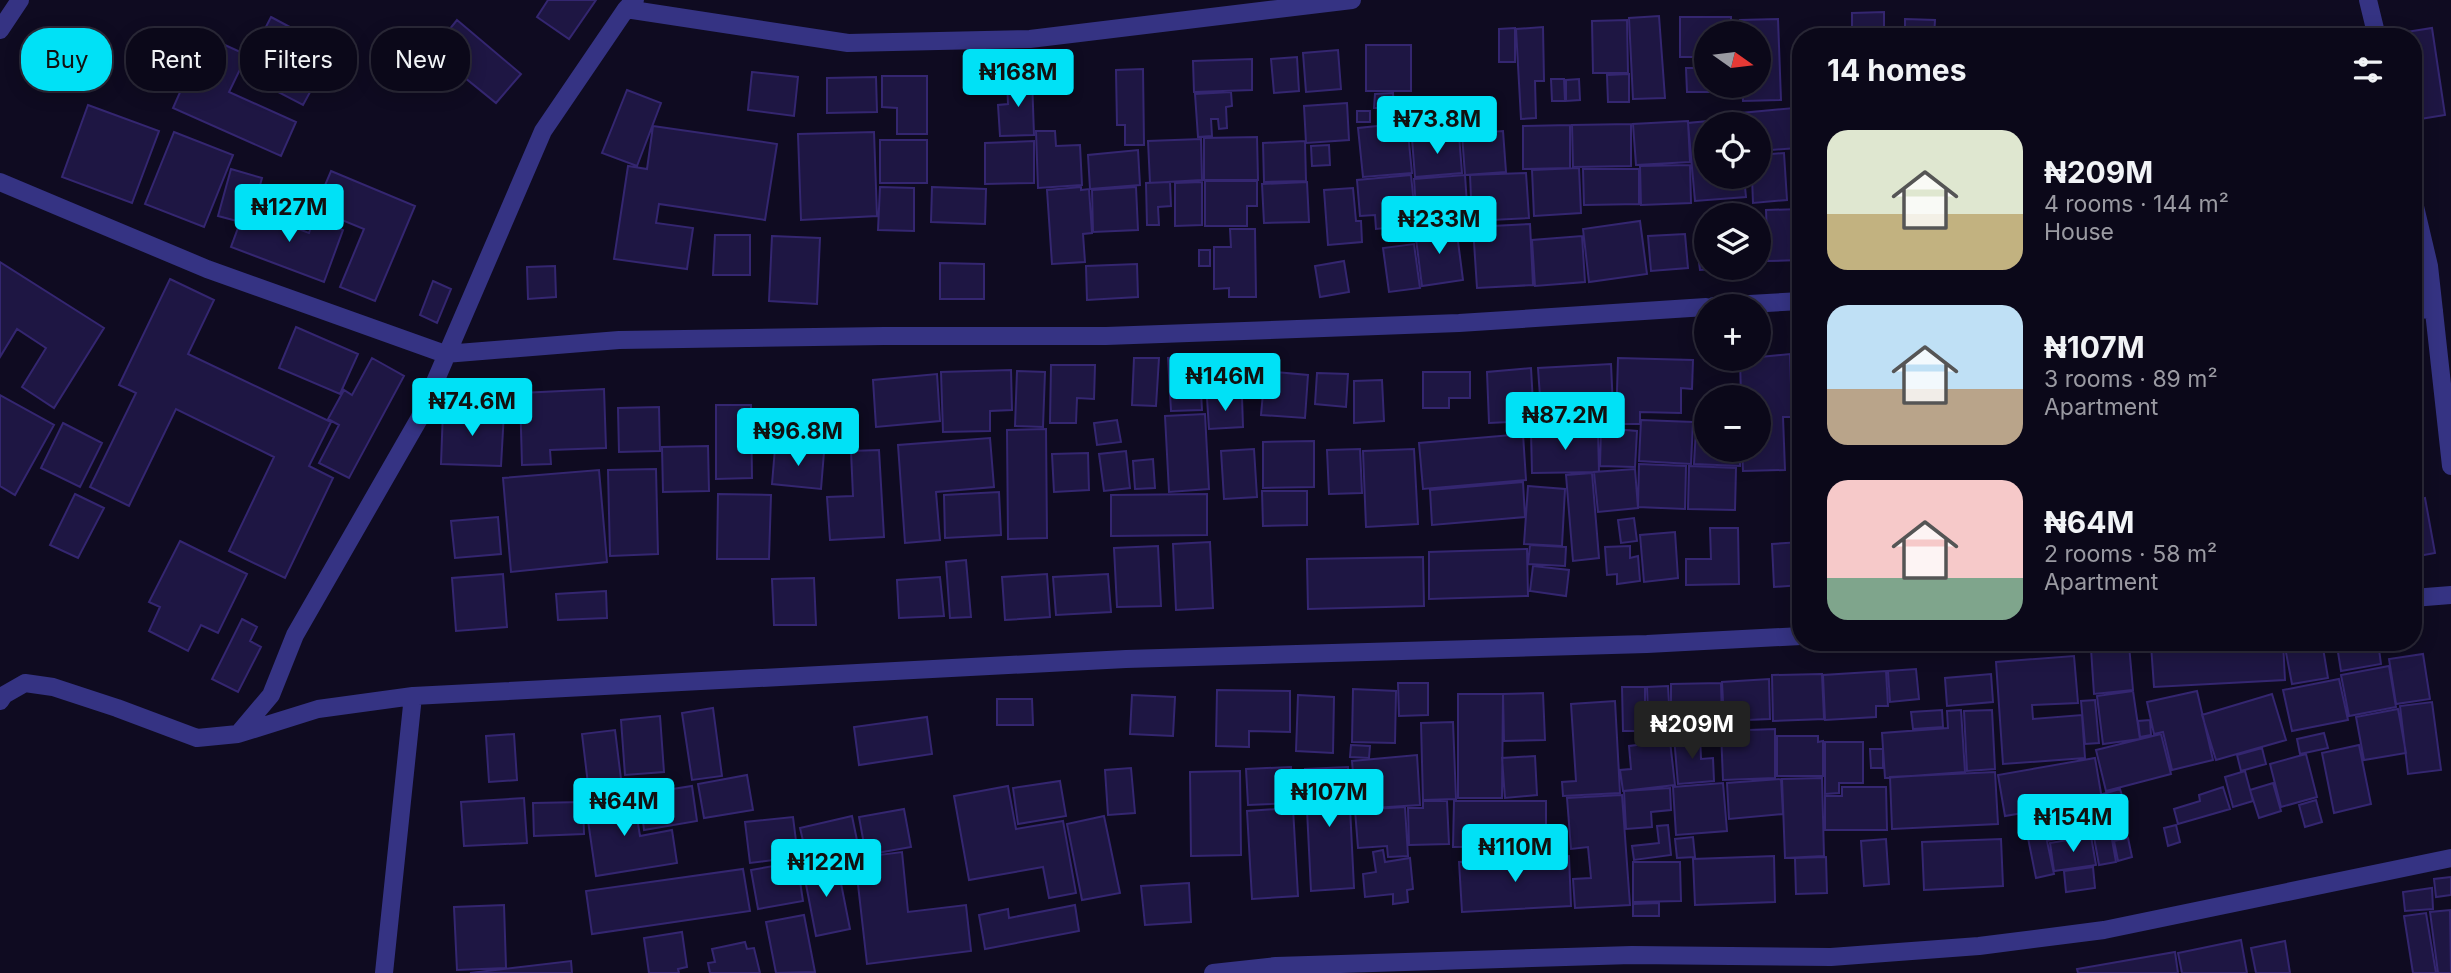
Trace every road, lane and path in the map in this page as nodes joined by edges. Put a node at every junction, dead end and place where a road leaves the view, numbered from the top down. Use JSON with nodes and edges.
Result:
{"nodes":[{"id":1,"x":20,"y":0,"type":"edge"},
{"id":2,"x":1352,"y":0,"type":"edge"},
{"id":3,"x":2368,"y":0,"type":"edge"},
{"id":4,"x":631,"y":5,"type":"edge"},
{"id":5,"x":2374,"y":28,"type":"edge"},
{"id":6,"x":0,"y":30,"type":"edge"},
{"id":7,"x":0,"y":181,"type":"edge"},
{"id":8,"x":2422,"y":236,"type":"edge"},
{"id":9,"x":1792,"y":302,"type":"edge"},
{"id":10,"x":1771,"y":303,"type":"edge"},
{"id":11,"x":1694,"y":308,"type":"edge"},
{"id":12,"x":2422,"y":309,"type":"edge"},
{"id":13,"x":2434,"y":310,"type":"junction"},
{"id":14,"x":445,"y":354,"type":"junction"},
{"id":15,"x":2451,"y":466,"type":"edge"},
{"id":16,"x":2451,"y":595,"type":"edge"},
{"id":17,"x":2422,"y":597,"type":"edge"},
{"id":18,"x":1792,"y":637,"type":"edge"},
{"id":19,"x":413,"y":696,"type":"junction"},
{"id":20,"x":0,"y":701,"type":"edge"},
{"id":21,"x":238,"y":734,"type":"junction"},
{"id":22,"x":2451,"y":858,"type":"edge"},
{"id":23,"x":384,"y":973,"type":"edge"},
{"id":24,"x":1213,"y":973,"type":"edge"}],
"edges":[{"from":1,"to":6,"type":"street"},
{"from":2,"to":4,"type":"street"},
{"from":3,"to":5,"type":"street"},
{"from":4,"to":14,"type":"street"},
{"from":7,"to":14,"type":"street"},
{"from":8,"to":13,"type":"street"},
{"from":9,"to":10,"type":"street"},
{"from":11,"to":14,"type":"street"},
{"from":12,"to":13,"type":"street"},
{"from":13,"to":15,"type":"street"},
{"from":14,"to":21,"type":"street"},
{"from":16,"to":17,"type":"street"},
{"from":18,"to":19,"type":"street"},
{"from":19,"to":21,"type":"street"},
{"from":19,"to":23,"type":"street"},
{"from":20,"to":21,"type":"street"},
{"from":22,"to":24,"type":"street"}]}
